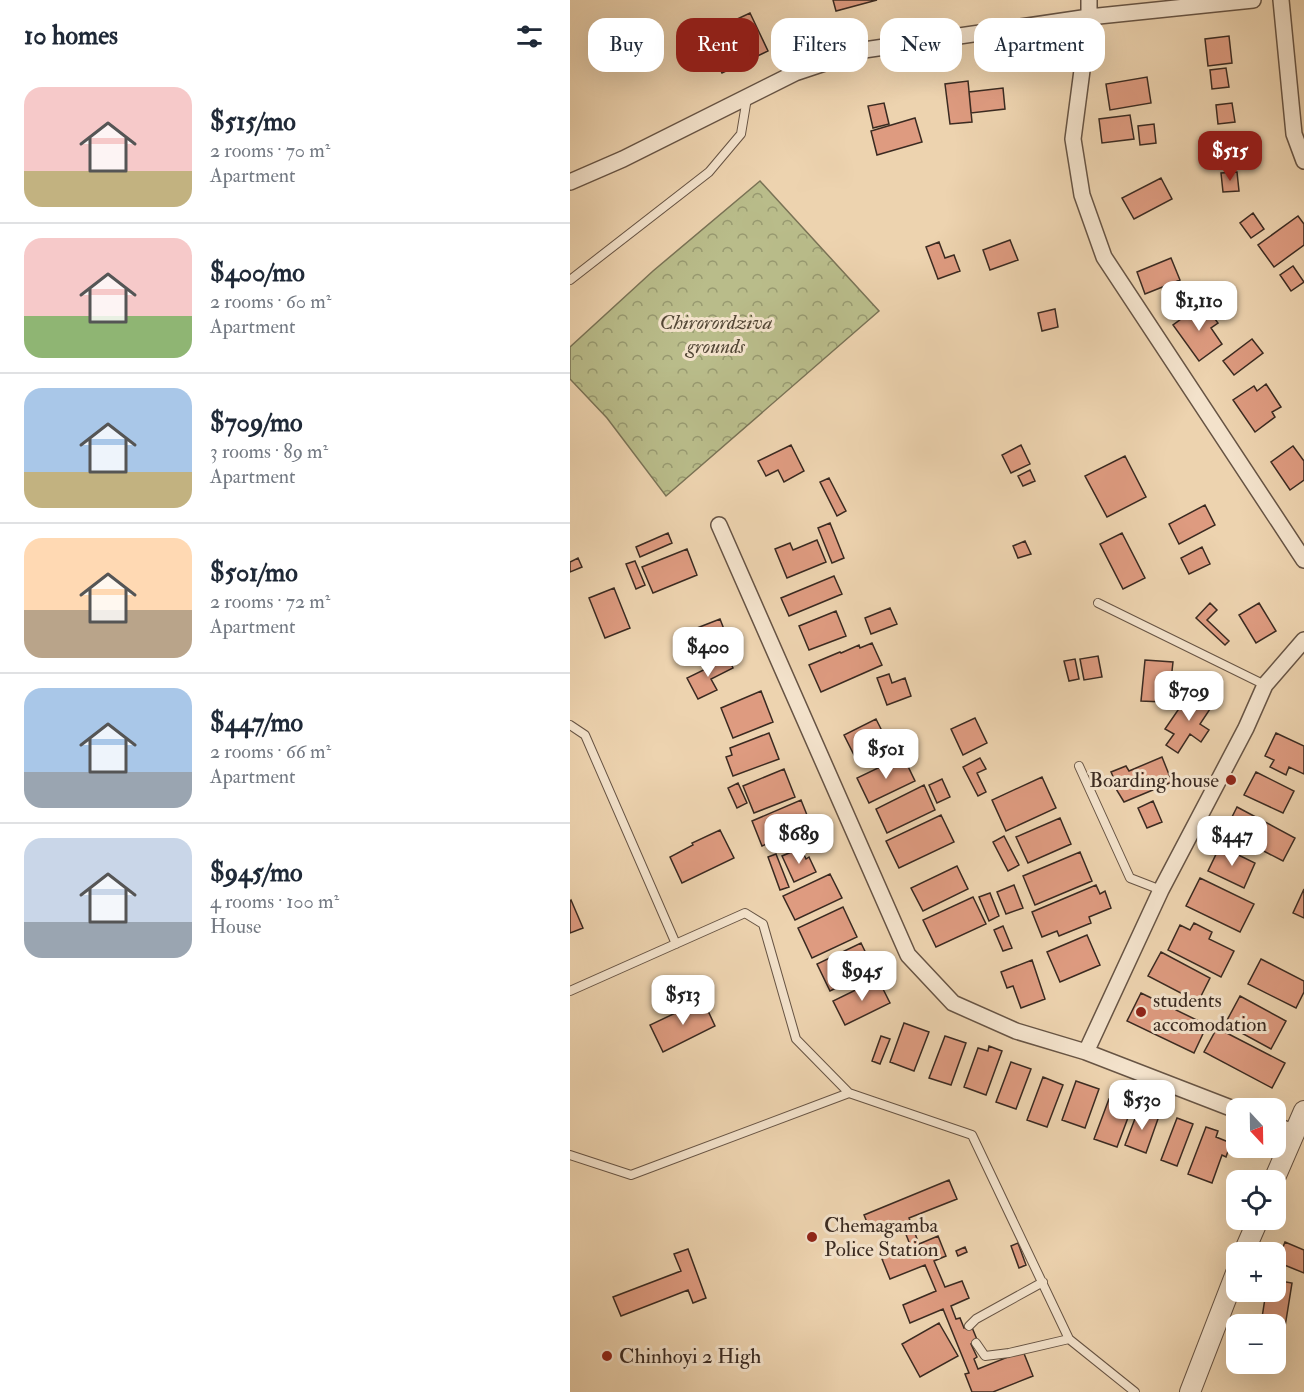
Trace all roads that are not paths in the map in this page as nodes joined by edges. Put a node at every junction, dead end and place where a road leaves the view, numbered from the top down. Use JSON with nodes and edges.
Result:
{"nodes":[{"id":1,"x":1089,"y":0,"type":"edge"},
{"id":2,"x":1253,"y":0,"type":"edge"},
{"id":3,"x":1281,"y":0,"type":"edge"},
{"id":4,"x":1089,"y":17,"type":"junction"},
{"id":5,"x":748,"y":97,"type":"junction"},
{"id":6,"x":1304,"y":161,"type":"edge"},
{"id":7,"x":570,"y":182,"type":"edge"},
{"id":8,"x":570,"y":280,"type":"edge"},
{"id":9,"x":719,"y":525,"type":"dead end"},
{"id":10,"x":1304,"y":560,"type":"edge"},
{"id":11,"x":1098,"y":603,"type":"dead end"},
{"id":12,"x":1304,"y":640,"type":"edge"},
{"id":13,"x":1265,"y":685,"type":"junction"},
{"id":14,"x":570,"y":725,"type":"edge"},
{"id":15,"x":1079,"y":766,"type":"dead end"},
{"id":16,"x":1161,"y":890,"type":"junction"},
{"id":17,"x":676,"y":944,"type":"junction"},
{"id":18,"x":570,"y":991,"type":"edge"},
{"id":19,"x":1086,"y":1052,"type":"junction"},
{"id":20,"x":849,"y":1093,"type":"junction"},
{"id":21,"x":1226,"y":1106,"type":"edge"},
{"id":22,"x":1304,"y":1112,"type":"edge"},
{"id":23,"x":1286,"y":1130,"type":"edge"},
{"id":24,"x":1294,"y":1133,"type":"junction"},
{"id":25,"x":570,"y":1155,"type":"edge"},
{"id":26,"x":1278,"y":1170,"type":"edge"},
{"id":27,"x":1043,"y":1282,"type":"junction"},
{"id":28,"x":1226,"y":1299,"type":"edge"},
{"id":29,"x":969,"y":1326,"type":"dead end"},
{"id":30,"x":1069,"y":1339,"type":"junction"},
{"id":31,"x":976,"y":1342,"type":"dead end"},
{"id":32,"x":1135,"y":1392,"type":"edge"},
{"id":33,"x":1190,"y":1392,"type":"edge"}],
"edges":[{"from":1,"to":4,"type":"street"},
{"from":2,"to":4,"type":"street"},
{"from":3,"to":6,"type":"street"},
{"from":4,"to":5,"type":"street"},
{"from":4,"to":10,"type":"street"},
{"from":5,"to":7,"type":"street"},
{"from":5,"to":8,"type":"lane"},
{"from":9,"to":19,"type":"street"},
{"from":11,"to":13,"type":"lane"},
{"from":12,"to":13,"type":"street"},
{"from":13,"to":16,"type":"street"},
{"from":14,"to":17,"type":"lane"},
{"from":15,"to":16,"type":"lane"},
{"from":16,"to":19,"type":"street"},
{"from":17,"to":18,"type":"lane"},
{"from":17,"to":20,"type":"lane"},
{"from":19,"to":21,"type":"street"},
{"from":20,"to":25,"type":"lane"},
{"from":20,"to":27,"type":"lane"},
{"from":22,"to":24,"type":"street"},
{"from":23,"to":24,"type":"street"},
{"from":24,"to":26,"type":"street"},
{"from":27,"to":29,"type":"lane"},
{"from":27,"to":30,"type":"lane"},
{"from":28,"to":33,"type":"street"},
{"from":30,"to":31,"type":"lane"},
{"from":30,"to":32,"type":"lane"}]}
